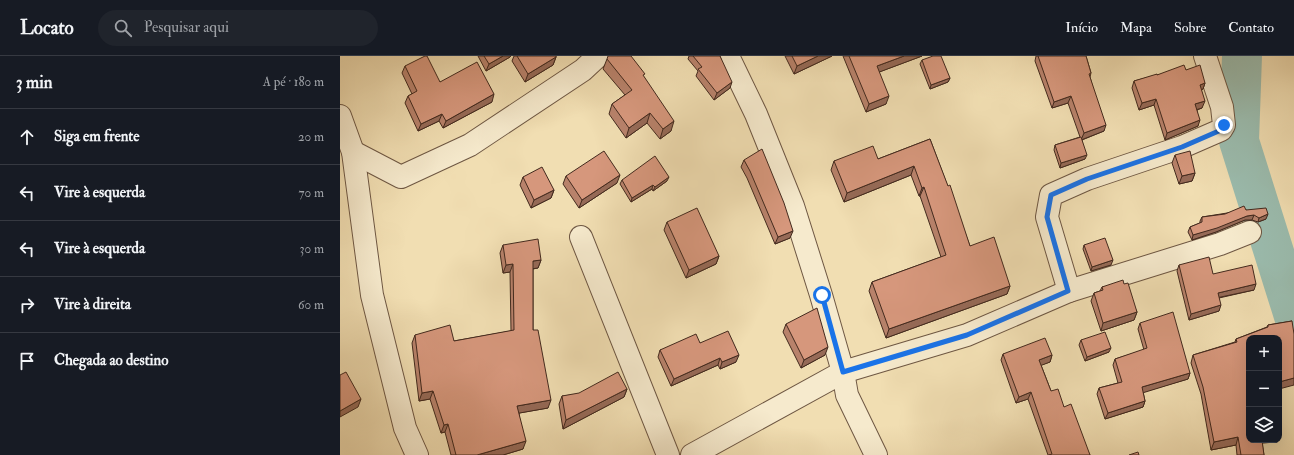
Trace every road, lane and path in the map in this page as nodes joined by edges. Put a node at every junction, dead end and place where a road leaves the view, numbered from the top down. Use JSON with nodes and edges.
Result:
{"nodes":[{"id":1,"x":598,"y":56,"type":"edge"},
{"id":2,"x":728,"y":56,"type":"edge"},
{"id":3,"x":1205,"y":56,"type":"edge"},
{"id":4,"x":340,"y":116,"type":"edge"},
{"id":5,"x":353,"y":152,"type":"junction"},
{"id":6,"x":1250,"y":232,"type":"dead end"},
{"id":7,"x":581,"y":237,"type":"dead end"},
{"id":8,"x":1068,"y":291,"type":"junction"},
{"id":9,"x":843,"y":372,"type":"junction"},
{"id":10,"x":418,"y":455,"type":"edge"},
{"id":11,"x":668,"y":455,"type":"edge"},
{"id":12,"x":692,"y":455,"type":"edge"},
{"id":13,"x":876,"y":455,"type":"edge"}],
"edges":[{"from":1,"to":5,"type":"street"},
{"from":2,"to":9,"type":"street"},
{"from":3,"to":8,"type":"street"},
{"from":4,"to":5,"type":"street"},
{"from":5,"to":10,"type":"street"},
{"from":6,"to":8,"type":"street"},
{"from":7,"to":11,"type":"street"},
{"from":8,"to":9,"type":"street"},
{"from":9,"to":12,"type":"street"},
{"from":9,"to":13,"type":"street"}]}
